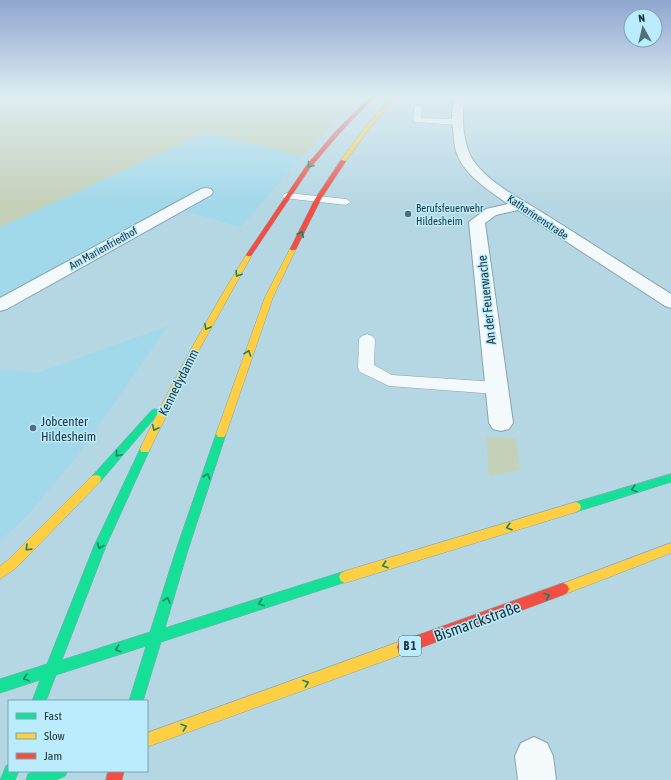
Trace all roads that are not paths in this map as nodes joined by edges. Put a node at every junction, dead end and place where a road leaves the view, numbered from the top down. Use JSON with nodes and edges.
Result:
{"nodes":[{"id":1,"x":339,"y":131,"type":"edge"},
{"id":2,"x":365,"y":131,"type":"edge"},
{"id":3,"x":460,"y":131,"type":"edge"},
{"id":4,"x":206,"y":192,"type":"dead end"},
{"id":5,"x":288,"y":196,"type":"junction"},
{"id":6,"x":318,"y":200,"type":"junction"},
{"id":7,"x":346,"y":202,"type":"dead end"},
{"id":8,"x":520,"y":205,"type":"junction"},
{"id":9,"x":671,"y":302,"type":"edge"},
{"id":10,"x":0,"y":305,"type":"edge"},
{"id":11,"x":367,"y":339,"type":"dead end"},
{"id":12,"x":496,"y":388,"type":"junction"},
{"id":13,"x":171,"y":393,"type":"junction"},
{"id":14,"x":501,"y":423,"type":"dead end"},
{"id":15,"x":671,"y":478,"type":"edge"},
{"id":16,"x":671,"y":548,"type":"edge"},
{"id":17,"x":0,"y":573,"type":"edge"},
{"id":18,"x":156,"y":637,"type":"junction"},
{"id":19,"x":51,"y":669,"type":"junction"},
{"id":20,"x":0,"y":686,"type":"edge"},
{"id":21,"x":39,"y":700,"type":"edge"},
{"id":22,"x":136,"y":700,"type":"edge"},
{"id":23,"x":148,"y":740,"type":"edge"},
{"id":24,"x":57,"y":772,"type":"edge"},
{"id":25,"x":34,"y":780,"type":"edge"}],
"edges":[{"from":1,"to":5,"type":"main road","name":"Kennedydamm","one_way":true},
{"from":2,"to":6,"type":"main road"},
{"from":3,"to":8,"type":"street","name":"Katharinenstraße"},
{"from":4,"to":10,"type":"street","name":"Am Marienfriedhof"},
{"from":5,"to":6,"type":"lane"},
{"from":5,"to":13,"type":"main road","name":"Kennedydamm","one_way":true},
{"from":6,"to":7,"type":"lane"},
{"from":18,"to":6,"type":"main road","one_way":true},
{"from":8,"to":9,"type":"street","name":"Katharinenstraße"},
{"from":8,"to":12,"type":"street","name":"An der Feuerwache"},
{"from":11,"to":12,"type":"lane"},
{"from":12,"to":14,"type":"street","name":"An der Feuerwache"},
{"from":13,"to":17,"type":"main road","one_way":true},
{"from":13,"to":19,"type":"main road","name":"Kennedydamm","one_way":true},
{"from":15,"to":18,"type":"main road","one_way":true},
{"from":23,"to":16,"type":"main road","name":"Bismarckstraße","number":"B 1","one_way":true},
{"from":18,"to":19,"type":"main road","one_way":true},
{"from":18,"to":22,"type":"main road"},
{"from":19,"to":20,"type":"main road","one_way":true},
{"from":19,"to":21,"type":"main road","name":"Kennedydamm"},
{"from":24,"to":25,"type":"main road"}]}
